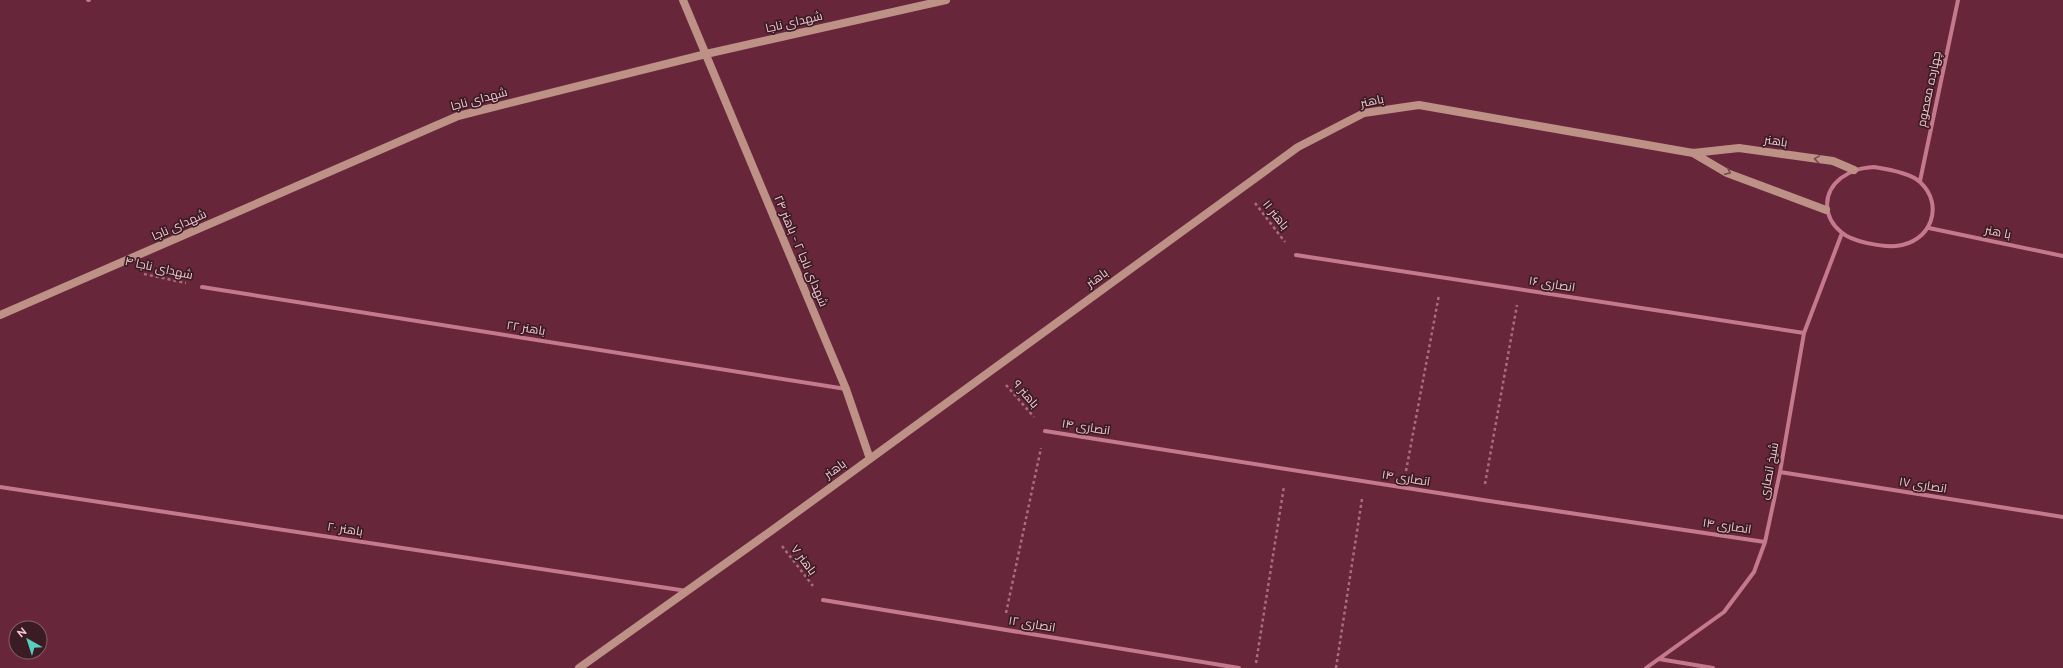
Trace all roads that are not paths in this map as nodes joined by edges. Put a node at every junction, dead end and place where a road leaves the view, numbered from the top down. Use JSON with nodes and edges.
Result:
{"nodes":[{"id":1,"x":683,"y":0,"type":"edge"},
{"id":2,"x":946,"y":0,"type":"edge"},
{"id":3,"x":1958,"y":0,"type":"edge"},
{"id":4,"x":706,"y":54,"type":"junction"},
{"id":5,"x":1694,"y":153,"type":"junction"},
{"id":6,"x":1854,"y":170,"type":"junction"},
{"id":7,"x":1920,"y":181,"type":"junction"},
{"id":8,"x":1826,"y":210,"type":"junction"},
{"id":9,"x":1929,"y":228,"type":"junction"},
{"id":10,"x":1842,"y":233,"type":"junction"},
{"id":11,"x":1296,"y":255,"type":"road end"},
{"id":12,"x":2063,"y":256,"type":"edge"},
{"id":13,"x":202,"y":287,"type":"road end"},
{"id":14,"x":0,"y":315,"type":"edge"},
{"id":15,"x":1804,"y":333,"type":"junction"},
{"id":16,"x":846,"y":389,"type":"junction"},
{"id":17,"x":1045,"y":431,"type":"road end"},
{"id":18,"x":870,"y":459,"type":"junction"},
{"id":19,"x":1780,"y":472,"type":"junction"},
{"id":20,"x":0,"y":487,"type":"edge"},
{"id":21,"x":2063,"y":517,"type":"edge"},
{"id":22,"x":1765,"y":542,"type":"junction"},
{"id":23,"x":687,"y":591,"type":"junction"},
{"id":24,"x":823,"y":600,"type":"road end"},
{"id":25,"x":1659,"y":659,"type":"junction"},
{"id":26,"x":579,"y":668,"type":"edge"},
{"id":27,"x":1239,"y":668,"type":"edge"},
{"id":28,"x":1646,"y":668,"type":"edge"},
{"id":29,"x":1713,"y":668,"type":"edge"}],
"edges":[{"from":1,"to":4,"type":"street","name":"شهدای ناجا ۲ - باهنر ۲۴"},
{"from":2,"to":4,"type":"street","name":"شهدای ناجا"},
{"from":3,"to":7,"type":"street","name":"چهارده معصوم"},
{"from":4,"to":14,"type":"street","name":"شهدای ناجا"},
{"from":4,"to":16,"type":"street","name":"شهدای ناجا ۲ - باهنر ۲۴"},
{"from":6,"to":5,"type":"street","name":"باهنر","one_way":true},
{"from":5,"to":8,"type":"street","name":"باهنر","one_way":true},
{"from":5,"to":18,"type":"street","name":"باهنر"},
{"from":6,"to":7,"type":"street"},
{"from":6,"to":8,"type":"street"},
{"from":7,"to":9,"type":"street"},
{"from":8,"to":10,"type":"street"},
{"from":9,"to":10,"type":"street"},
{"from":9,"to":12,"type":"street","name":"با هنر"},
{"from":10,"to":15,"type":"street","name":"شیخ انصاری"},
{"from":11,"to":15,"type":"street","name":"انصاری ۱۶"},
{"from":13,"to":16,"type":"street","name":"باهنر ۲۲"},
{"from":15,"to":19,"type":"street","name":"شیخ انصاری"},
{"from":16,"to":18,"type":"street","name":"شهدای ناجا ۲ - باهنر ۲۴"},
{"from":17,"to":22,"type":"street","name":"انصاری ۱۴"},
{"from":18,"to":23,"type":"street","name":"باهنر"},
{"from":19,"to":21,"type":"street","name":"انصاری ۱۷"},
{"from":19,"to":22,"type":"street","name":"شیخ انصاری"},
{"from":20,"to":23,"type":"street","name":"باهنر ۲۰"},
{"from":22,"to":25,"type":"street","name":"شیخ انصاری"},
{"from":23,"to":26,"type":"street","name":"باهنر"},
{"from":24,"to":27,"type":"street","name":"انصاری ۱۲"},
{"from":25,"to":28,"type":"street","name":"شیخ انصاری"},
{"from":25,"to":29,"type":"street"}]}
